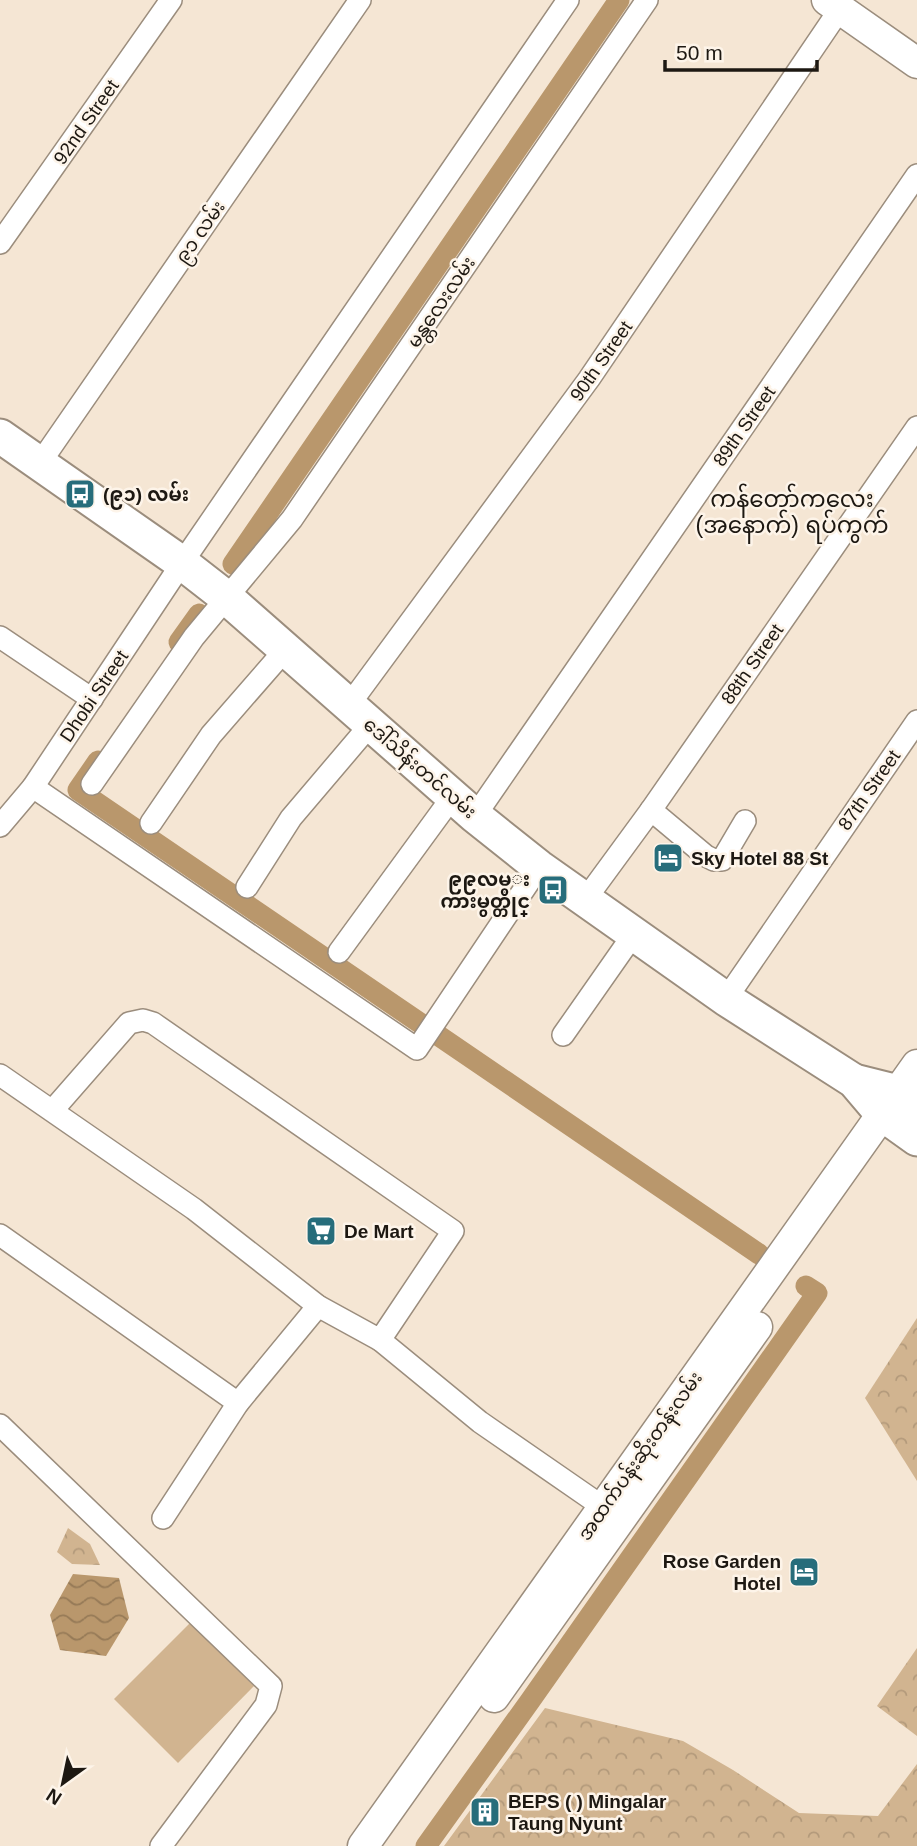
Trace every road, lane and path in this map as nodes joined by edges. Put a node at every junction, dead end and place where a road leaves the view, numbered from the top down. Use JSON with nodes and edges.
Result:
{"nodes":[{"id":1,"x":171,"y":0,"type":"edge"},
{"id":2,"x":360,"y":0,"type":"edge"},
{"id":3,"x":568,"y":0,"type":"edge"},
{"id":4,"x":648,"y":0,"type":"edge"},
{"id":5,"x":833,"y":4,"type":"edge"},
{"id":6,"x":917,"y":63,"type":"edge"},
{"id":7,"x":917,"y":175,"type":"edge"},
{"id":8,"x":0,"y":243,"type":"edge"},
{"id":9,"x":917,"y":427,"type":"edge"},
{"id":10,"x":0,"y":436,"type":"edge"},
{"id":11,"x":40,"y":463,"type":"junction"},
{"id":12,"x":182,"y":563,"type":"junction"},
{"id":13,"x":227,"y":598,"type":"junction"},
{"id":14,"x":0,"y":637,"type":"edge"},
{"id":15,"x":285,"y":650,"type":"junction"},
{"id":16,"x":92,"y":699,"type":"junction"},
{"id":17,"x":359,"y":715,"type":"junction"},
{"id":18,"x":917,"y":721,"type":"edge"},
{"id":19,"x":92,"y":784,"type":"dead end"},
{"id":20,"x":33,"y":787,"type":"junction"},
{"id":21,"x":8,"y":802,"type":"edge"},
{"id":22,"x":464,"y":806,"type":"junction"},
{"id":23,"x":651,"y":810,"type":"junction"},
{"id":24,"x":745,"y":821,"type":"dead end"},
{"id":25,"x":151,"y":823,"type":"dead end"},
{"id":26,"x":0,"y":826,"type":"edge"},
{"id":27,"x":540,"y":867,"type":"junction"},
{"id":28,"x":247,"y":887,"type":"dead end"},
{"id":29,"x":585,"y":900,"type":"junction"},
{"id":30,"x":633,"y":935,"type":"junction"},
{"id":31,"x":339,"y":952,"type":"dead end"},
{"id":32,"x":726,"y":999,"type":"junction"},
{"id":33,"x":563,"y":1035,"type":"dead end"},
{"id":34,"x":2,"y":1081,"type":"edge"},
{"id":35,"x":908,"y":1106,"type":"edge"},
{"id":36,"x":52,"y":1111,"type":"junction"},
{"id":37,"x":0,"y":1235,"type":"edge"},
{"id":38,"x":318,"y":1306,"type":"junction"},
{"id":39,"x":380,"y":1340,"type":"junction"},
{"id":40,"x":238,"y":1403,"type":"junction"},
{"id":41,"x":0,"y":1425,"type":"edge"},
{"id":42,"x":611,"y":1514,"type":"junction"},
{"id":43,"x":163,"y":1518,"type":"dead end"},
{"id":44,"x":423,"y":1779,"type":"junction"},
{"id":45,"x":161,"y":1846,"type":"edge"},
{"id":46,"x":363,"y":1846,"type":"edge"},
{"id":47,"x":388,"y":1846,"type":"edge"}],
"edges":[{"from":1,"to":8,"type":"street","name":"92nd Street"},
{"from":2,"to":11,"type":"street","name":"၉၁ လမ်း"},
{"from":3,"to":12,"type":"street"},
{"from":4,"to":13,"type":"street","name":"မန္တလေးလမ်း"},
{"from":5,"to":6,"type":"main road"},
{"from":5,"to":17,"type":"street","name":"90th Street"},
{"from":7,"to":22,"type":"street","name":"89th Street"},
{"from":9,"to":23,"type":"street","name":"88th Street"},
{"from":10,"to":11,"type":"main road","name":"ဒေါ်သိန်းတင်လမ်း"},
{"from":11,"to":12,"type":"main road","name":"ဒေါ်သိန်းတင်လမ်း"},
{"from":12,"to":13,"type":"main road","name":"ဒေါ်သိန်းတင်လမ်း"},
{"from":12,"to":16,"type":"street","name":"Dhobi Street"},
{"from":13,"to":15,"type":"main road","name":"ဒေါ်သိန်းတင်လမ်း"},
{"from":13,"to":19,"type":"street","name":"မန္တလေးလမ်း"},
{"from":14,"to":16,"type":"street"},
{"from":15,"to":17,"type":"main road","name":"ဒေါ်သိန်းတင်လမ်း"},
{"from":15,"to":25,"type":"street"},
{"from":16,"to":20,"type":"street","name":"Dhobi Street"},
{"from":17,"to":22,"type":"main road","name":"ဒေါ်သိန်းတင်လမ်း"},
{"from":17,"to":28,"type":"street","name":"90th Street"},
{"from":18,"to":32,"type":"street","name":"87th Street"},
{"from":20,"to":21,"type":"street","name":"Dhobi Street"},
{"from":20,"to":27,"type":"street"},
{"from":21,"to":26,"type":"street","name":"Dhobi Street"},
{"from":22,"to":27,"type":"main road","name":"ဒေါ်သိန်းတင်လမ်း"},
{"from":22,"to":31,"type":"street","name":"89th Street"},
{"from":23,"to":24,"type":"street"},
{"from":23,"to":29,"type":"street","name":"88th Street"},
{"from":27,"to":29,"type":"main road","name":"ဒေါ်သိန်းတင်လမ်း"},
{"from":29,"to":30,"type":"main road","name":"ဒေါ်သိန်းတင်လမ်း"},
{"from":30,"to":32,"type":"main road","name":"ဒေါ်သိန်းတင်လမ်း"},
{"from":30,"to":33,"type":"street"},
{"from":32,"to":35,"type":"main road","name":"ဒေါ်သိန်းတင်လမ်း"},
{"from":34,"to":36,"type":"street"},
{"from":35,"to":42,"type":"main road","name":"အထက်ပန်းဆိုးတန်းလမ်း"},
{"from":36,"to":38,"type":"street"},
{"from":36,"to":39,"type":"street"},
{"from":37,"to":40,"type":"street"},
{"from":38,"to":39,"type":"street"},
{"from":38,"to":40,"type":"street"},
{"from":39,"to":42,"type":"street"},
{"from":40,"to":43,"type":"street"},
{"from":41,"to":45,"type":"street"},
{"from":42,"to":44,"type":"main road","name":"အထက်ပန်းဆိုးတန်းလမ်း"},
{"from":44,"to":46,"type":"main road","name":"အထက်ပန်းဆိုးတန်းလမ်း"},
{"from":44,"to":47,"type":"main road","name":"အထက်ပန်းဆိုးတန်းလမ်း"}]}
